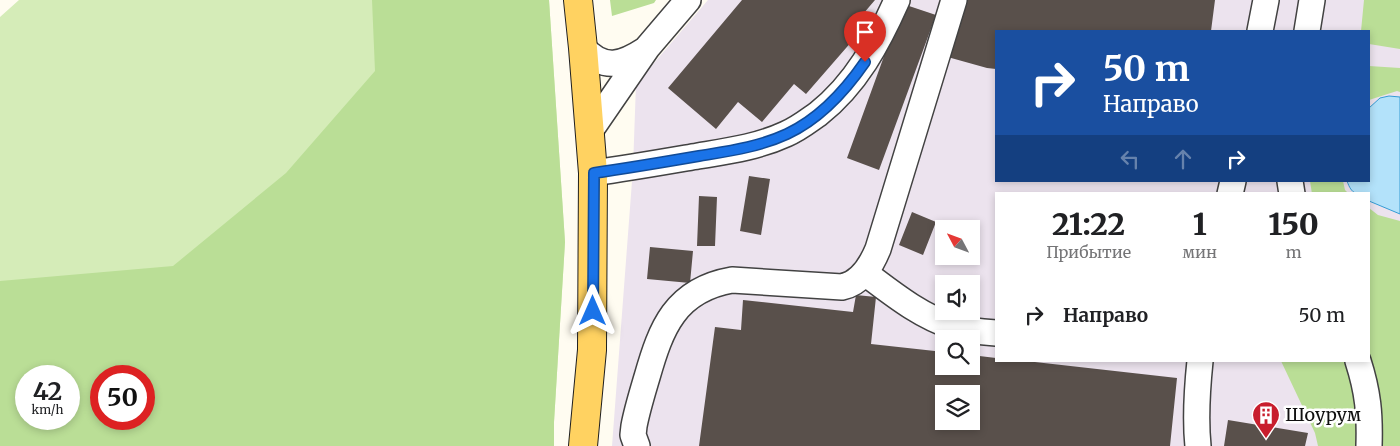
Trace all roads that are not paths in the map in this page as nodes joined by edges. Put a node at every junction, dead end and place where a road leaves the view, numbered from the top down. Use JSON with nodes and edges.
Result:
{"nodes":[{"id":1,"x":578,"y":0,"type":"edge"},
{"id":2,"x":688,"y":0,"type":"edge"},
{"id":3,"x":897,"y":0,"type":"edge"},
{"id":4,"x":954,"y":0,"type":"edge"},
{"id":5,"x":1266,"y":0,"type":"edge"},
{"id":6,"x":1312,"y":0,"type":"edge"},
{"id":7,"x":1260,"y":30,"type":"edge"},
{"id":8,"x":1306,"y":30,"type":"edge"},
{"id":9,"x":583,"y":48,"type":"junction"},
{"id":10,"x":646,"y":48,"type":"junction"},
{"id":11,"x":590,"y":131,"type":"junction"},
{"id":12,"x":594,"y":173,"type":"junction"},
{"id":13,"x":865,"y":273,"type":"junction"},
{"id":14,"x":995,"y":333,"type":"edge"},
{"id":15,"x":1200,"y":362,"type":"edge"},
{"id":16,"x":1358,"y":362,"type":"edge"},
{"id":17,"x":583,"y":446,"type":"edge"},
{"id":18,"x":636,"y":446,"type":"edge"},
{"id":19,"x":1198,"y":446,"type":"edge"},
{"id":20,"x":1368,"y":446,"type":"edge"}],
"edges":[{"from":1,"to":9,"type":"main road"},
{"from":2,"to":10,"type":"lane"},
{"from":3,"to":12,"type":"lane"},
{"from":4,"to":13,"type":"lane"},
{"from":5,"to":7,"type":"lane"},
{"from":6,"to":8,"type":"lane"},
{"from":9,"to":10,"type":"lane"},
{"from":9,"to":11,"type":"main road"},
{"from":10,"to":11,"type":"lane"},
{"from":11,"to":12,"type":"main road"},
{"from":12,"to":17,"type":"main road"},
{"from":13,"to":14,"type":"lane"},
{"from":13,"to":18,"type":"lane"},
{"from":15,"to":19,"type":"lane"},
{"from":16,"to":20,"type":"lane"}]}
